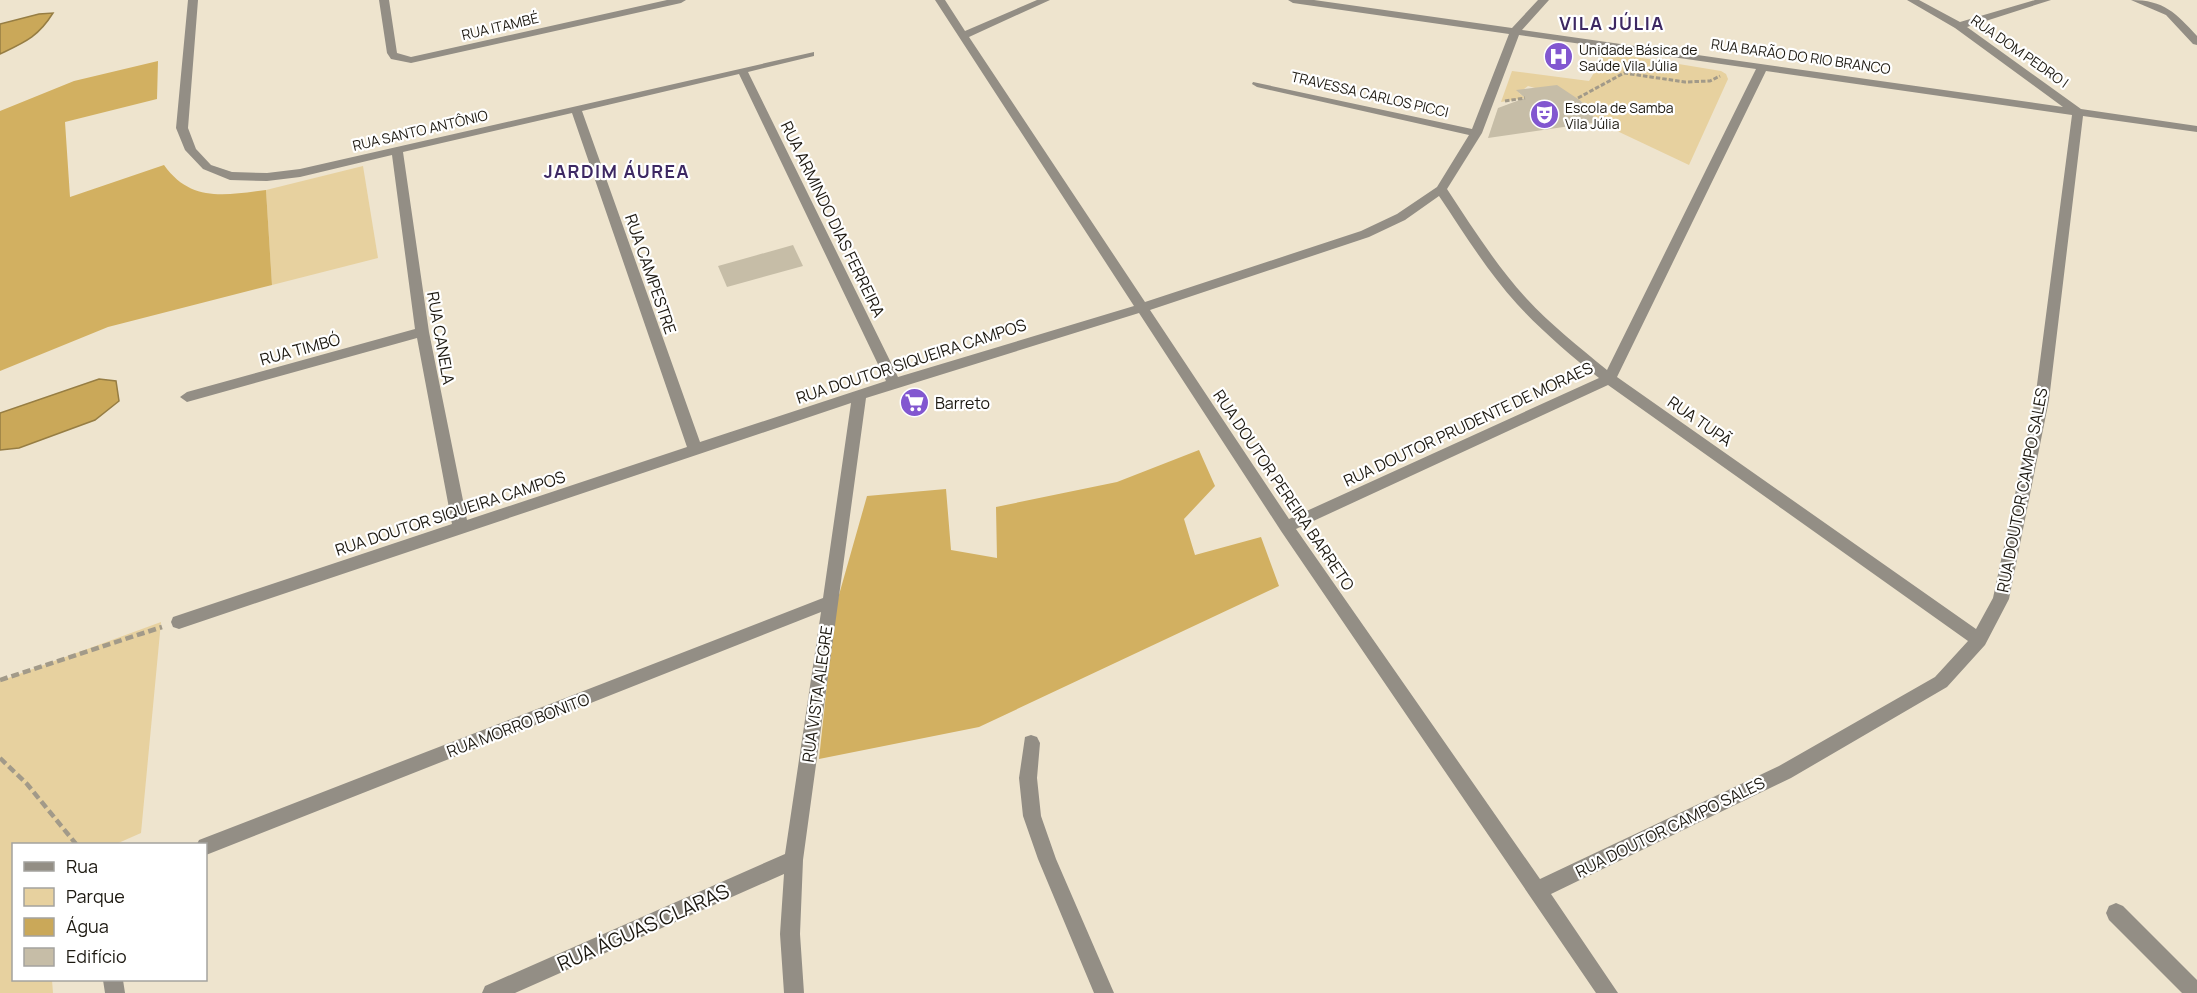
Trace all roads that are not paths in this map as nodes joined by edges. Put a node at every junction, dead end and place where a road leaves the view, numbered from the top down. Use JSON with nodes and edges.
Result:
{"nodes":[{"id":1,"x":193,"y":0,"type":"edge"},
{"id":2,"x":384,"y":0,"type":"edge"},
{"id":3,"x":681,"y":0,"type":"edge"},
{"id":4,"x":940,"y":0,"type":"edge"},
{"id":5,"x":1044,"y":0,"type":"edge"},
{"id":6,"x":1293,"y":0,"type":"edge"},
{"id":7,"x":1544,"y":0,"type":"edge"},
{"id":8,"x":1912,"y":0,"type":"edge"},
{"id":9,"x":2046,"y":0,"type":"edge"},
{"id":10,"x":2136,"y":0,"type":"edge"},
{"id":11,"x":1959,"y":27,"type":"junction"},
{"id":12,"x":1516,"y":30,"type":"junction"},
{"id":13,"x":964,"y":35,"type":"junction"},
{"id":14,"x":2197,"y":42,"type":"edge"},
{"id":15,"x":810,"y":54,"type":"dead end"},
{"id":16,"x":1764,"y":66,"type":"junction"},
{"id":17,"x":742,"y":70,"type":"junction"},
{"id":18,"x":1257,"y":84,"type":"dead end"},
{"id":19,"x":576,"y":109,"type":"junction"},
{"id":20,"x":2078,"y":112,"type":"junction"},
{"id":21,"x":2197,"y":129,"type":"edge"},
{"id":22,"x":1476,"y":133,"type":"junction"},
{"id":23,"x":397,"y":151,"type":"junction"},
{"id":24,"x":1441,"y":189,"type":"junction"},
{"id":25,"x":1141,"y":308,"type":"junction"},
{"id":26,"x":422,"y":333,"type":"junction"},
{"id":27,"x":1609,"y":379,"type":"junction"},
{"id":28,"x":894,"y":383,"type":"junction"},
{"id":29,"x":859,"y":395,"type":"junction"},
{"id":30,"x":187,"y":397,"type":"dead end"},
{"id":31,"x":695,"y":450,"type":"junction"},
{"id":32,"x":1286,"y":527,"type":"junction"},
{"id":33,"x":461,"y":529,"type":"junction"},
{"id":34,"x":829,"y":602,"type":"junction"},
{"id":35,"x":179,"y":622,"type":"road end"},
{"id":36,"x":1979,"y":640,"type":"junction"},
{"id":37,"x":1030,"y":743,"type":"dead end"},
{"id":38,"x":207,"y":846,"type":"edge"},
{"id":39,"x":795,"y":860,"type":"junction"},
{"id":40,"x":1536,"y":891,"type":"junction"},
{"id":41,"x":2116,"y":913,"type":"dead end"},
{"id":42,"x":492,"y":993,"type":"edge"},
{"id":43,"x":794,"y":993,"type":"edge"},
{"id":44,"x":1104,"y":993,"type":"edge"},
{"id":45,"x":1608,"y":993,"type":"edge"},
{"id":46,"x":2196,"y":993,"type":"edge"}],
"edges":[{"from":1,"to":23,"type":"street","name":"RUA SANTO ANTÔNIO"},
{"from":2,"to":3,"type":"street","name":"RUA ITAMBÉ"},
{"from":4,"to":13,"type":"street","name":"RUA DOUTOR PEREIRA BARRETO"},
{"from":5,"to":13,"type":"street"},
{"from":6,"to":12,"type":"street","name":"RUA BARÃO DO RIO BRANCO"},
{"from":7,"to":12,"type":"street","name":"RUA DOUTOR SIQUEIRA CAMPOS"},
{"from":8,"to":11,"type":"street","name":"RUA DOM PEDRO I"},
{"from":9,"to":11,"type":"street"},
{"from":10,"to":14,"type":"street"},
{"from":11,"to":20,"type":"street","name":"RUA DOM PEDRO I"},
{"from":12,"to":16,"type":"street","name":"RUA BARÃO DO RIO BRANCO"},
{"from":12,"to":22,"type":"street","name":"RUA DOUTOR SIQUEIRA CAMPOS"},
{"from":13,"to":25,"type":"street","name":"RUA DOUTOR PEREIRA BARRETO"},
{"from":15,"to":17,"type":"street","name":"RUA SANTO ANTÔNIO"},
{"from":16,"to":20,"type":"street","name":"RUA BARÃO DO RIO BRANCO"},
{"from":16,"to":27,"type":"street","name":"RUA DOUTOR PRUDENTE DE MORAES"},
{"from":17,"to":19,"type":"street","name":"RUA SANTO ANTÔNIO"},
{"from":17,"to":28,"type":"street","name":"RUA ARMINDO DIAS FERREIRA"},
{"from":18,"to":22,"type":"street","name":"TRAVESSA CARLOS PICCI"},
{"from":19,"to":23,"type":"street","name":"RUA SANTO ANTÔNIO"},
{"from":19,"to":31,"type":"street","name":"RUA CAMPESTRE"},
{"from":20,"to":21,"type":"street","name":"RUA BARÃO DO RIO BRANCO"},
{"from":20,"to":36,"type":"street","name":"RUA DOUTOR CAMPO SALES"},
{"from":22,"to":24,"type":"street","name":"RUA DOUTOR SIQUEIRA CAMPOS"},
{"from":23,"to":26,"type":"street","name":"RUA CANELA"},
{"from":24,"to":25,"type":"street","name":"RUA DOUTOR SIQUEIRA CAMPOS"},
{"from":24,"to":27,"type":"street","name":"RUA TUPÃ"},
{"from":25,"to":28,"type":"street","name":"RUA DOUTOR SIQUEIRA CAMPOS"},
{"from":25,"to":32,"type":"street","name":"RUA DOUTOR PEREIRA BARRETO"},
{"from":26,"to":30,"type":"street","name":"RUA TIMBÓ"},
{"from":26,"to":33,"type":"street","name":"RUA CANELA"},
{"from":27,"to":32,"type":"street","name":"RUA DOUTOR PRUDENTE DE MORAES"},
{"from":27,"to":36,"type":"street","name":"RUA TUPÃ"},
{"from":28,"to":29,"type":"street","name":"RUA DOUTOR SIQUEIRA CAMPOS"},
{"from":29,"to":31,"type":"street","name":"RUA DOUTOR SIQUEIRA CAMPOS"},
{"from":29,"to":34,"type":"street","name":"RUA VISTA ALEGRE"},
{"from":31,"to":33,"type":"street","name":"RUA DOUTOR SIQUEIRA CAMPOS"},
{"from":32,"to":40,"type":"street","name":"RUA DOUTOR PEREIRA BARRETO"},
{"from":33,"to":35,"type":"street","name":"RUA DOUTOR SIQUEIRA CAMPOS"},
{"from":34,"to":38,"type":"street","name":"RUA MORRO BONITO"},
{"from":34,"to":39,"type":"street","name":"RUA VISTA ALEGRE"},
{"from":36,"to":40,"type":"street","name":"RUA DOUTOR CAMPO SALES"},
{"from":37,"to":44,"type":"street"},
{"from":39,"to":42,"type":"street","name":"RUA ÁGUAS CLARAS"},
{"from":39,"to":43,"type":"street","name":"RUA VISTA ALEGRE"},
{"from":40,"to":45,"type":"street","name":"RUA DOUTOR PEREIRA BARRETO"},
{"from":41,"to":46,"type":"street"}]}
